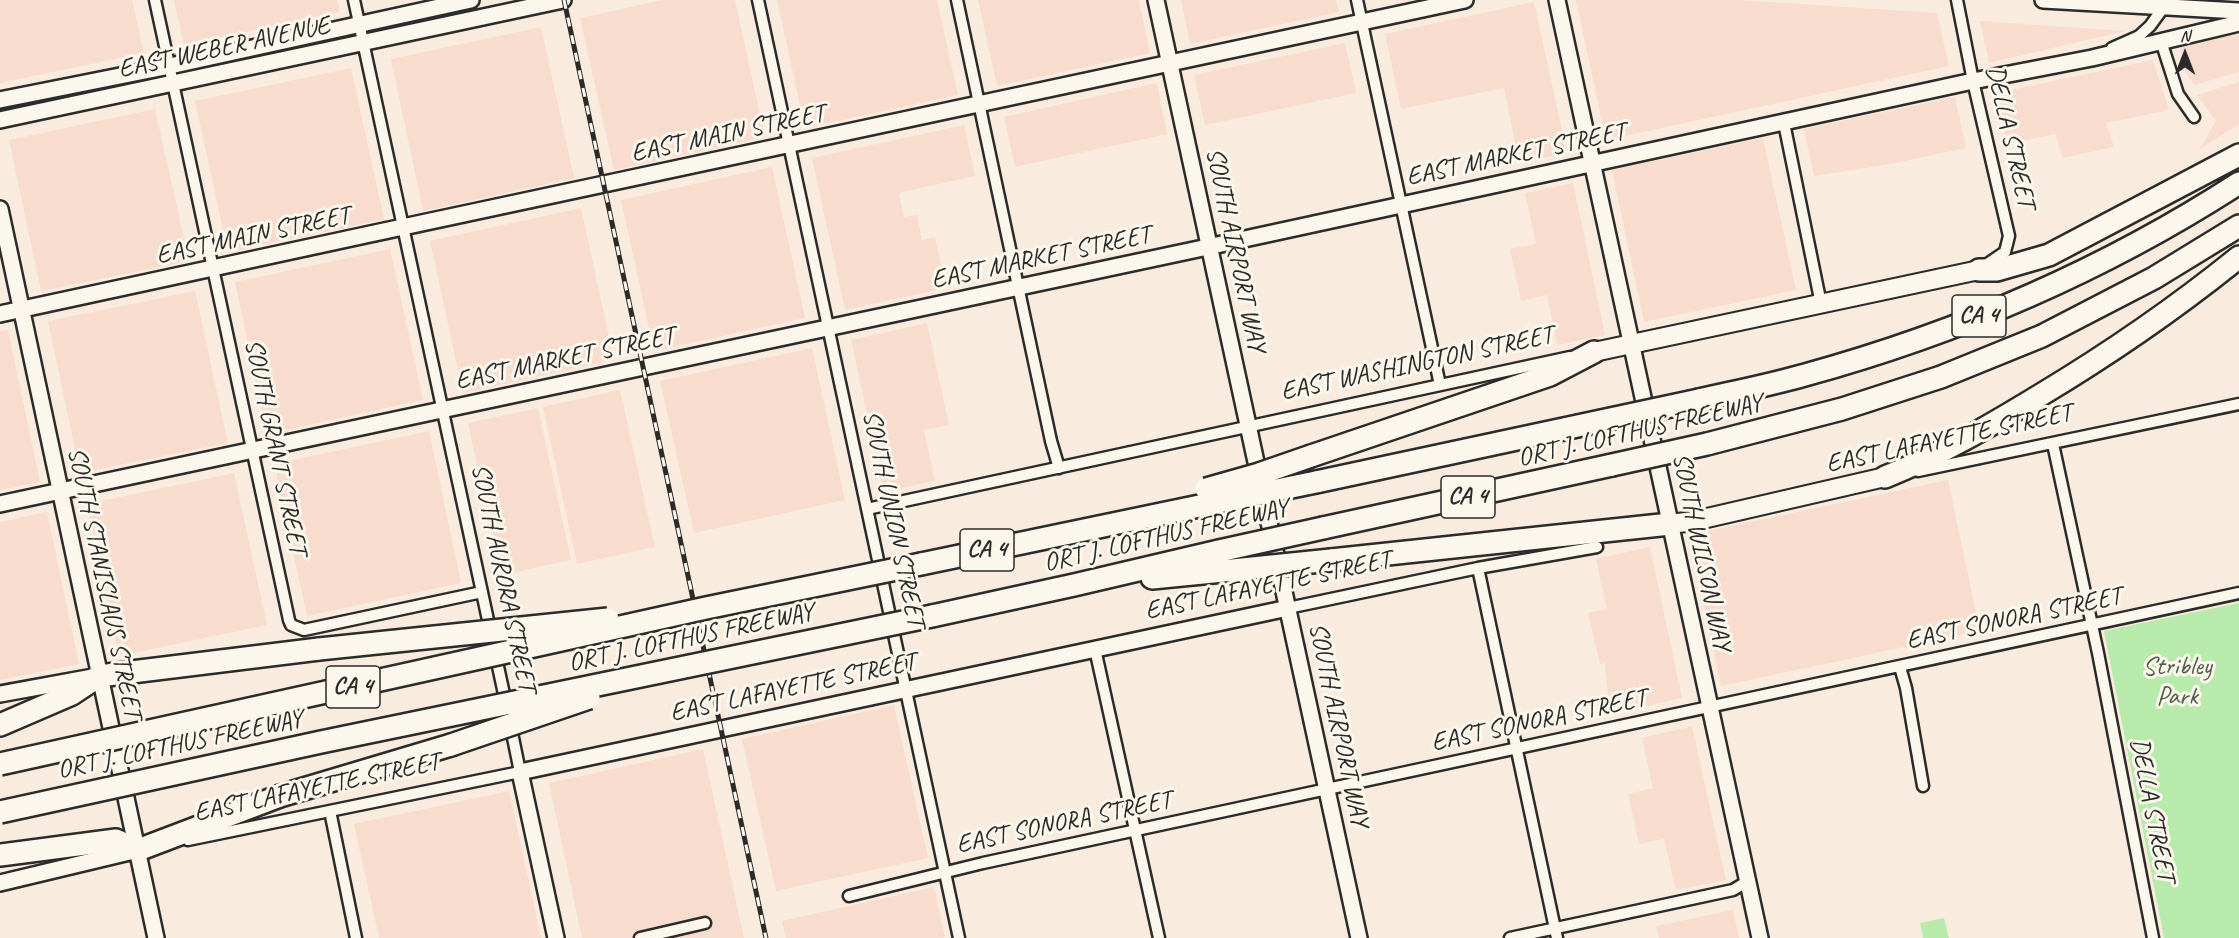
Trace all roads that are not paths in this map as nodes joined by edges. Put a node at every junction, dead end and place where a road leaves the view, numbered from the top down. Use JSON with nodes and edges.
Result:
{"nodes":[{"id":1,"x":155,"y":0,"type":"edge"},
{"id":2,"x":354,"y":0,"type":"edge"},
{"id":3,"x":471,"y":0,"type":"edge"},
{"id":4,"x":563,"y":0,"type":"edge"},
{"id":5,"x":758,"y":0,"type":"edge"},
{"id":6,"x":957,"y":0,"type":"edge"},
{"id":7,"x":1156,"y":0,"type":"edge"},
{"id":8,"x":1358,"y":0,"type":"edge"},
{"id":9,"x":1465,"y":0,"type":"edge"},
{"id":10,"x":1557,"y":0,"type":"edge"},
{"id":11,"x":1957,"y":0,"type":"edge"},
{"id":12,"x":2043,"y":0,"type":"edge"},
{"id":13,"x":2168,"y":3,"type":"edge"},
{"id":14,"x":2239,"y":11,"type":"edge"},
{"id":15,"x":1362,"y":23,"type":"junction"},
{"id":16,"x":2239,"y":23,"type":"edge"},
{"id":17,"x":359,"y":25,"type":"junction"},
{"id":18,"x":2161,"y":41,"type":"junction"},
{"id":19,"x":363,"y":43,"type":"junction"},
{"id":20,"x":2092,"y":58,"type":"junction"},
{"id":21,"x":1171,"y":64,"type":"junction"},
{"id":22,"x":170,"y":66,"type":"junction"},
{"id":23,"x":1973,"y":81,"type":"junction"},
{"id":24,"x":173,"y":84,"type":"junction"},
{"id":25,"x":0,"y":100,"type":"edge"},
{"id":26,"x":980,"y":104,"type":"junction"},
{"id":27,"x":2194,"y":117,"type":"dead end"},
{"id":28,"x":0,"y":120,"type":"edge"},
{"id":29,"x":1784,"y":123,"type":"junction"},
{"id":30,"x":788,"y":146,"type":"junction"},
{"id":31,"x":2239,"y":155,"type":"edge"},
{"id":32,"x":1592,"y":164,"type":"junction"},
{"id":33,"x":2239,"y":183,"type":"edge"},
{"id":34,"x":1401,"y":204,"type":"junction"},
{"id":35,"x":0,"y":209,"type":"edge"},
{"id":36,"x":2239,"y":226,"type":"edge"},
{"id":37,"x":403,"y":228,"type":"junction"},
{"id":38,"x":1210,"y":245,"type":"junction"},
{"id":39,"x":2239,"y":257,"type":"edge"},
{"id":40,"x":213,"y":269,"type":"junction"},
{"id":41,"x":1979,"y":270,"type":"junction"},
{"id":42,"x":1018,"y":286,"type":"junction"},
{"id":43,"x":1821,"y":304,"type":"junction"},
{"id":44,"x":22,"y":309,"type":"junction"},
{"id":45,"x":0,"y":314,"type":"edge"},
{"id":46,"x":827,"y":327,"type":"junction"},
{"id":47,"x":1631,"y":343,"type":"junction"},
{"id":48,"x":1593,"y":352,"type":"junction"},
{"id":49,"x":1440,"y":386,"type":"junction"},
{"id":50,"x":2239,"y":404,"type":"edge"},
{"id":51,"x":442,"y":410,"type":"junction"},
{"id":52,"x":1249,"y":428,"type":"junction"},
{"id":53,"x":2053,"y":444,"type":"junction"},
{"id":54,"x":252,"y":450,"type":"junction"},
{"id":55,"x":1059,"y":468,"type":"junction"},
{"id":56,"x":1885,"y":477,"type":"junction"},
{"id":57,"x":59,"y":492,"type":"junction"},
{"id":58,"x":1208,"y":496,"type":"junction"},
{"id":59,"x":0,"y":504,"type":"edge"},
{"id":60,"x":867,"y":509,"type":"junction"},
{"id":61,"x":1670,"y":524,"type":"junction"},
{"id":62,"x":1597,"y":547,"type":"dead end"},
{"id":63,"x":1221,"y":561,"type":"junction"},
{"id":64,"x":1478,"y":568,"type":"junction"},
{"id":65,"x":482,"y":592,"type":"junction"},
{"id":66,"x":2239,"y":593,"type":"edge"},
{"id":67,"x":706,"y":608,"type":"junction"},
{"id":68,"x":1288,"y":608,"type":"junction"},
{"id":69,"x":2092,"y":626,"type":"junction"},
{"id":70,"x":1095,"y":649,"type":"junction"},
{"id":71,"x":1900,"y":667,"type":"junction"},
{"id":72,"x":669,"y":670,"type":"junction"},
{"id":73,"x":99,"y":676,"type":"junction"},
{"id":74,"x":907,"y":689,"type":"junction"},
{"id":75,"x":0,"y":694,"type":"edge"},
{"id":76,"x":1710,"y":708,"type":"junction"},
{"id":77,"x":0,"y":725,"type":"edge"},
{"id":78,"x":1517,"y":749,"type":"junction"},
{"id":79,"x":0,"y":764,"type":"edge"},
{"id":80,"x":520,"y":772,"type":"junction"},
{"id":81,"x":1923,"y":786,"type":"dead end"},
{"id":82,"x":1327,"y":790,"type":"junction"},
{"id":83,"x":330,"y":811,"type":"junction"},
{"id":84,"x":0,"y":812,"type":"edge"},
{"id":85,"x":1135,"y":831,"type":"junction"},
{"id":86,"x":138,"y":850,"type":"junction"},
{"id":87,"x":0,"y":855,"type":"edge"},
{"id":88,"x":945,"y":872,"type":"junction"},
{"id":89,"x":1748,"y":881,"type":"junction"},
{"id":90,"x":0,"y":883,"type":"edge"},
{"id":91,"x":849,"y":896,"type":"dead end"},
{"id":92,"x":705,"y":923,"type":"dead end"},
{"id":93,"x":1556,"y":933,"type":"edge"},
{"id":94,"x":156,"y":938,"type":"edge"},
{"id":95,"x":356,"y":938,"type":"edge"},
{"id":96,"x":556,"y":938,"type":"edge"},
{"id":97,"x":640,"y":938,"type":"edge"},
{"id":98,"x":959,"y":938,"type":"edge"},
{"id":99,"x":1159,"y":938,"type":"edge"},
{"id":100,"x":1359,"y":938,"type":"edge"},
{"id":101,"x":1510,"y":938,"type":"edge"},
{"id":102,"x":1760,"y":938,"type":"edge"},
{"id":103,"x":2153,"y":938,"type":"edge"}],
"edges":[{"from":1,"to":22,"type":"street","name":"SOUTH GRANT STREET"},
{"from":2,"to":17,"type":"street","name":"SOUTH AURORA STREET"},
{"from":3,"to":17,"type":"main road","name":"EAST WEBER AVENUE"},
{"from":4,"to":19,"type":"main road","name":"EAST WEBER AVENUE"},
{"from":5,"to":30,"type":"street","name":"SOUTH UNION STREET"},
{"from":6,"to":26,"type":"street"},
{"from":7,"to":21,"type":"main road","name":"SOUTH AIRPORT WAY"},
{"from":8,"to":15,"type":"street"},
{"from":9,"to":15,"type":"main road","name":"EAST MAIN STREET"},
{"from":10,"to":32,"type":"main road","name":"SOUTH WILSON WAY"},
{"from":11,"to":23,"type":"street","name":"DELLA STREET"},
{"from":12,"to":13,"type":"main road"},
{"from":13,"to":14,"type":"main road"},
{"from":13,"to":20,"type":"street","name":"EAST MARKET STREET"},
{"from":15,"to":21,"type":"main road","name":"EAST MAIN STREET"},
{"from":15,"to":34,"type":"street"},
{"from":16,"to":18,"type":"main road","name":"EAST MARKET STREET"},
{"from":17,"to":19,"type":"street","name":"SOUTH AURORA STREET"},
{"from":17,"to":22,"type":"main road","name":"EAST WEBER AVENUE"},
{"from":18,"to":20,"type":"main road","name":"EAST MARKET STREET"},
{"from":18,"to":27,"type":"street"},
{"from":19,"to":24,"type":"main road","name":"EAST WEBER AVENUE"},
{"from":19,"to":37,"type":"street","name":"SOUTH AURORA STREET"},
{"from":20,"to":23,"type":"main road","name":"EAST MARKET STREET"},
{"from":21,"to":26,"type":"main road","name":"EAST MAIN STREET"},
{"from":21,"to":38,"type":"main road","name":"SOUTH AIRPORT WAY"},
{"from":22,"to":24,"type":"street","name":"SOUTH GRANT STREET"},
{"from":22,"to":25,"type":"main road","name":"EAST WEBER AVENUE"},
{"from":23,"to":29,"type":"main road","name":"EAST MARKET STREET"},
{"from":23,"to":41,"type":"street","name":"DELLA STREET"},
{"from":24,"to":28,"type":"main road","name":"EAST WEBER AVENUE"},
{"from":24,"to":40,"type":"street","name":"SOUTH GRANT STREET"},
{"from":26,"to":30,"type":"main road","name":"EAST MAIN STREET"},
{"from":26,"to":42,"type":"street"},
{"from":29,"to":32,"type":"main road","name":"EAST MARKET STREET"},
{"from":29,"to":43,"type":"street"},
{"from":30,"to":37,"type":"main road","name":"EAST MAIN STREET"},
{"from":30,"to":46,"type":"street","name":"SOUTH UNION STREET"},
{"from":31,"to":41,"type":"highway"},
{"from":32,"to":34,"type":"main road","name":"EAST MARKET STREET"},
{"from":32,"to":47,"type":"main road","name":"SOUTH WILSON WAY"},
{"from":33,"to":58,"type":"highway","name":"ORT J. LOFTHUS FREEWAY","number":"CA 4","bridge":true},
{"from":34,"to":38,"type":"main road","name":"EAST MARKET STREET"},
{"from":34,"to":49,"type":"street"},
{"from":35,"to":44,"type":"main road","name":"SOUTH STANISLAUS STREET"},
{"from":36,"to":63,"type":"highway","name":"ORT J. LOFTHUS FREEWAY","number":"CA 4","bridge":true},
{"from":37,"to":40,"type":"main road","name":"EAST MAIN STREET"},
{"from":37,"to":51,"type":"street","name":"SOUTH AURORA STREET"},
{"from":38,"to":42,"type":"main road","name":"EAST MARKET STREET"},
{"from":38,"to":52,"type":"main road","name":"SOUTH AIRPORT WAY"},
{"from":39,"to":56,"type":"highway"},
{"from":40,"to":44,"type":"main road","name":"EAST MAIN STREET"},
{"from":40,"to":54,"type":"street","name":"SOUTH GRANT STREET"},
{"from":41,"to":43,"type":"main road","name":"EAST WASHINGTON STREET"},
{"from":42,"to":46,"type":"main road","name":"EAST MARKET STREET"},
{"from":42,"to":55,"type":"street"},
{"from":43,"to":47,"type":"main road","name":"EAST WASHINGTON STREET"},
{"from":44,"to":45,"type":"main road","name":"EAST MAIN STREET"},
{"from":44,"to":57,"type":"main road","name":"SOUTH STANISLAUS STREET"},
{"from":46,"to":51,"type":"main road","name":"EAST MARKET STREET"},
{"from":46,"to":60,"type":"street","name":"SOUTH UNION STREET"},
{"from":47,"to":48,"type":"main road","name":"EAST WASHINGTON STREET"},
{"from":47,"to":61,"type":"main road","name":"SOUTH WILSON WAY"},
{"from":48,"to":49,"type":"street","name":"EAST WASHINGTON STREET"},
{"from":48,"to":58,"type":"highway","bridge":true},
{"from":49,"to":52,"type":"street","name":"EAST WASHINGTON STREET"},
{"from":50,"to":53,"type":"street","name":"EAST LAFAYETTE STREET"},
{"from":51,"to":54,"type":"main road","name":"EAST MARKET STREET"},
{"from":51,"to":65,"type":"street","name":"SOUTH AURORA STREET"},
{"from":52,"to":55,"type":"street","name":"EAST WASHINGTON STREET"},
{"from":52,"to":68,"type":"main road","name":"SOUTH AIRPORT WAY"},
{"from":53,"to":56,"type":"street","name":"EAST LAFAYETTE STREET"},
{"from":53,"to":69,"type":"street","name":"DELLA STREET"},
{"from":54,"to":57,"type":"main road","name":"EAST MARKET STREET"},
{"from":54,"to":65,"type":"street","name":"SOUTH GRANT STREET"},
{"from":55,"to":60,"type":"street","name":"EAST WASHINGTON STREET"},
{"from":56,"to":61,"type":"main road","name":"EAST LAFAYETTE STREET"},
{"from":57,"to":59,"type":"main road","name":"EAST MARKET STREET"},
{"from":57,"to":73,"type":"main road","name":"SOUTH STANISLAUS STREET"},
{"from":58,"to":67,"type":"highway","name":"ORT J. LOFTHUS FREEWAY","number":"CA 4","bridge":true},
{"from":60,"to":74,"type":"street","name":"SOUTH UNION STREET"},
{"from":61,"to":63,"type":"highway","bridge":true},
{"from":61,"to":76,"type":"main road","name":"SOUTH WILSON WAY"},
{"from":62,"to":64,"type":"street","name":"EAST LAFAYETTE STREET"},
{"from":63,"to":72,"type":"highway","name":"ORT J. LOFTHUS FREEWAY","number":"CA 4","bridge":true},
{"from":64,"to":68,"type":"street","name":"EAST LAFAYETTE STREET"},
{"from":64,"to":78,"type":"street"},
{"from":65,"to":80,"type":"street","name":"SOUTH AURORA STREET"},
{"from":66,"to":69,"type":"street","name":"EAST SONORA STREET"},
{"from":67,"to":73,"type":"highway","bridge":true},
{"from":67,"to":79,"type":"highway","name":"ORT J. LOFTHUS FREEWAY","number":"CA 4","bridge":true},
{"from":68,"to":70,"type":"main road","name":"EAST LAFAYETTE STREET"},
{"from":68,"to":82,"type":"main road","name":"SOUTH AIRPORT WAY"},
{"from":69,"to":71,"type":"street","name":"EAST SONORA STREET"},
{"from":69,"to":103,"type":"street","name":"DELLA STREET"},
{"from":70,"to":74,"type":"main road","name":"EAST LAFAYETTE STREET"},
{"from":70,"to":85,"type":"street"},
{"from":71,"to":76,"type":"street","name":"EAST SONORA STREET"},
{"from":71,"to":81,"type":"street"},
{"from":72,"to":84,"type":"highway","name":"ORT J. LOFTHUS FREEWAY","number":"CA 4","bridge":true},
{"from":72,"to":86,"type":"highway","bridge":true},
{"from":73,"to":75,"type":"main road"},
{"from":73,"to":77,"type":"highway"},
{"from":73,"to":86,"type":"main road","name":"SOUTH STANISLAUS STREET"},
{"from":74,"to":80,"type":"main road","name":"EAST LAFAYETTE STREET"},
{"from":74,"to":88,"type":"street","name":"SOUTH UNION STREET"},
{"from":76,"to":78,"type":"street","name":"EAST SONORA STREET"},
{"from":76,"to":89,"type":"main road","name":"SOUTH WILSON WAY"},
{"from":78,"to":82,"type":"street","name":"EAST SONORA STREET"},
{"from":78,"to":93,"type":"street"},
{"from":80,"to":83,"type":"street","name":"EAST LAFAYETTE STREET"},
{"from":80,"to":96,"type":"main road","name":"SOUTH AURORA STREET"},
{"from":82,"to":85,"type":"street","name":"EAST SONORA STREET"},
{"from":82,"to":100,"type":"main road","name":"SOUTH AIRPORT WAY"},
{"from":83,"to":86,"type":"street","name":"EAST LAFAYETTE STREET"},
{"from":83,"to":95,"type":"street"},
{"from":85,"to":88,"type":"street","name":"EAST SONORA STREET"},
{"from":85,"to":99,"type":"street"},
{"from":86,"to":87,"type":"highway"},
{"from":86,"to":90,"type":"main road","name":"EAST LAFAYETTE STREET"},
{"from":86,"to":94,"type":"main road","name":"SOUTH STANISLAUS STREET"},
{"from":88,"to":91,"type":"street","name":"EAST SONORA STREET"},
{"from":88,"to":98,"type":"street","name":"SOUTH UNION STREET"},
{"from":89,"to":93,"type":"street"},
{"from":89,"to":102,"type":"main road","name":"SOUTH WILSON WAY"},
{"from":92,"to":97,"type":"street"},
{"from":93,"to":101,"type":"street"}]}
